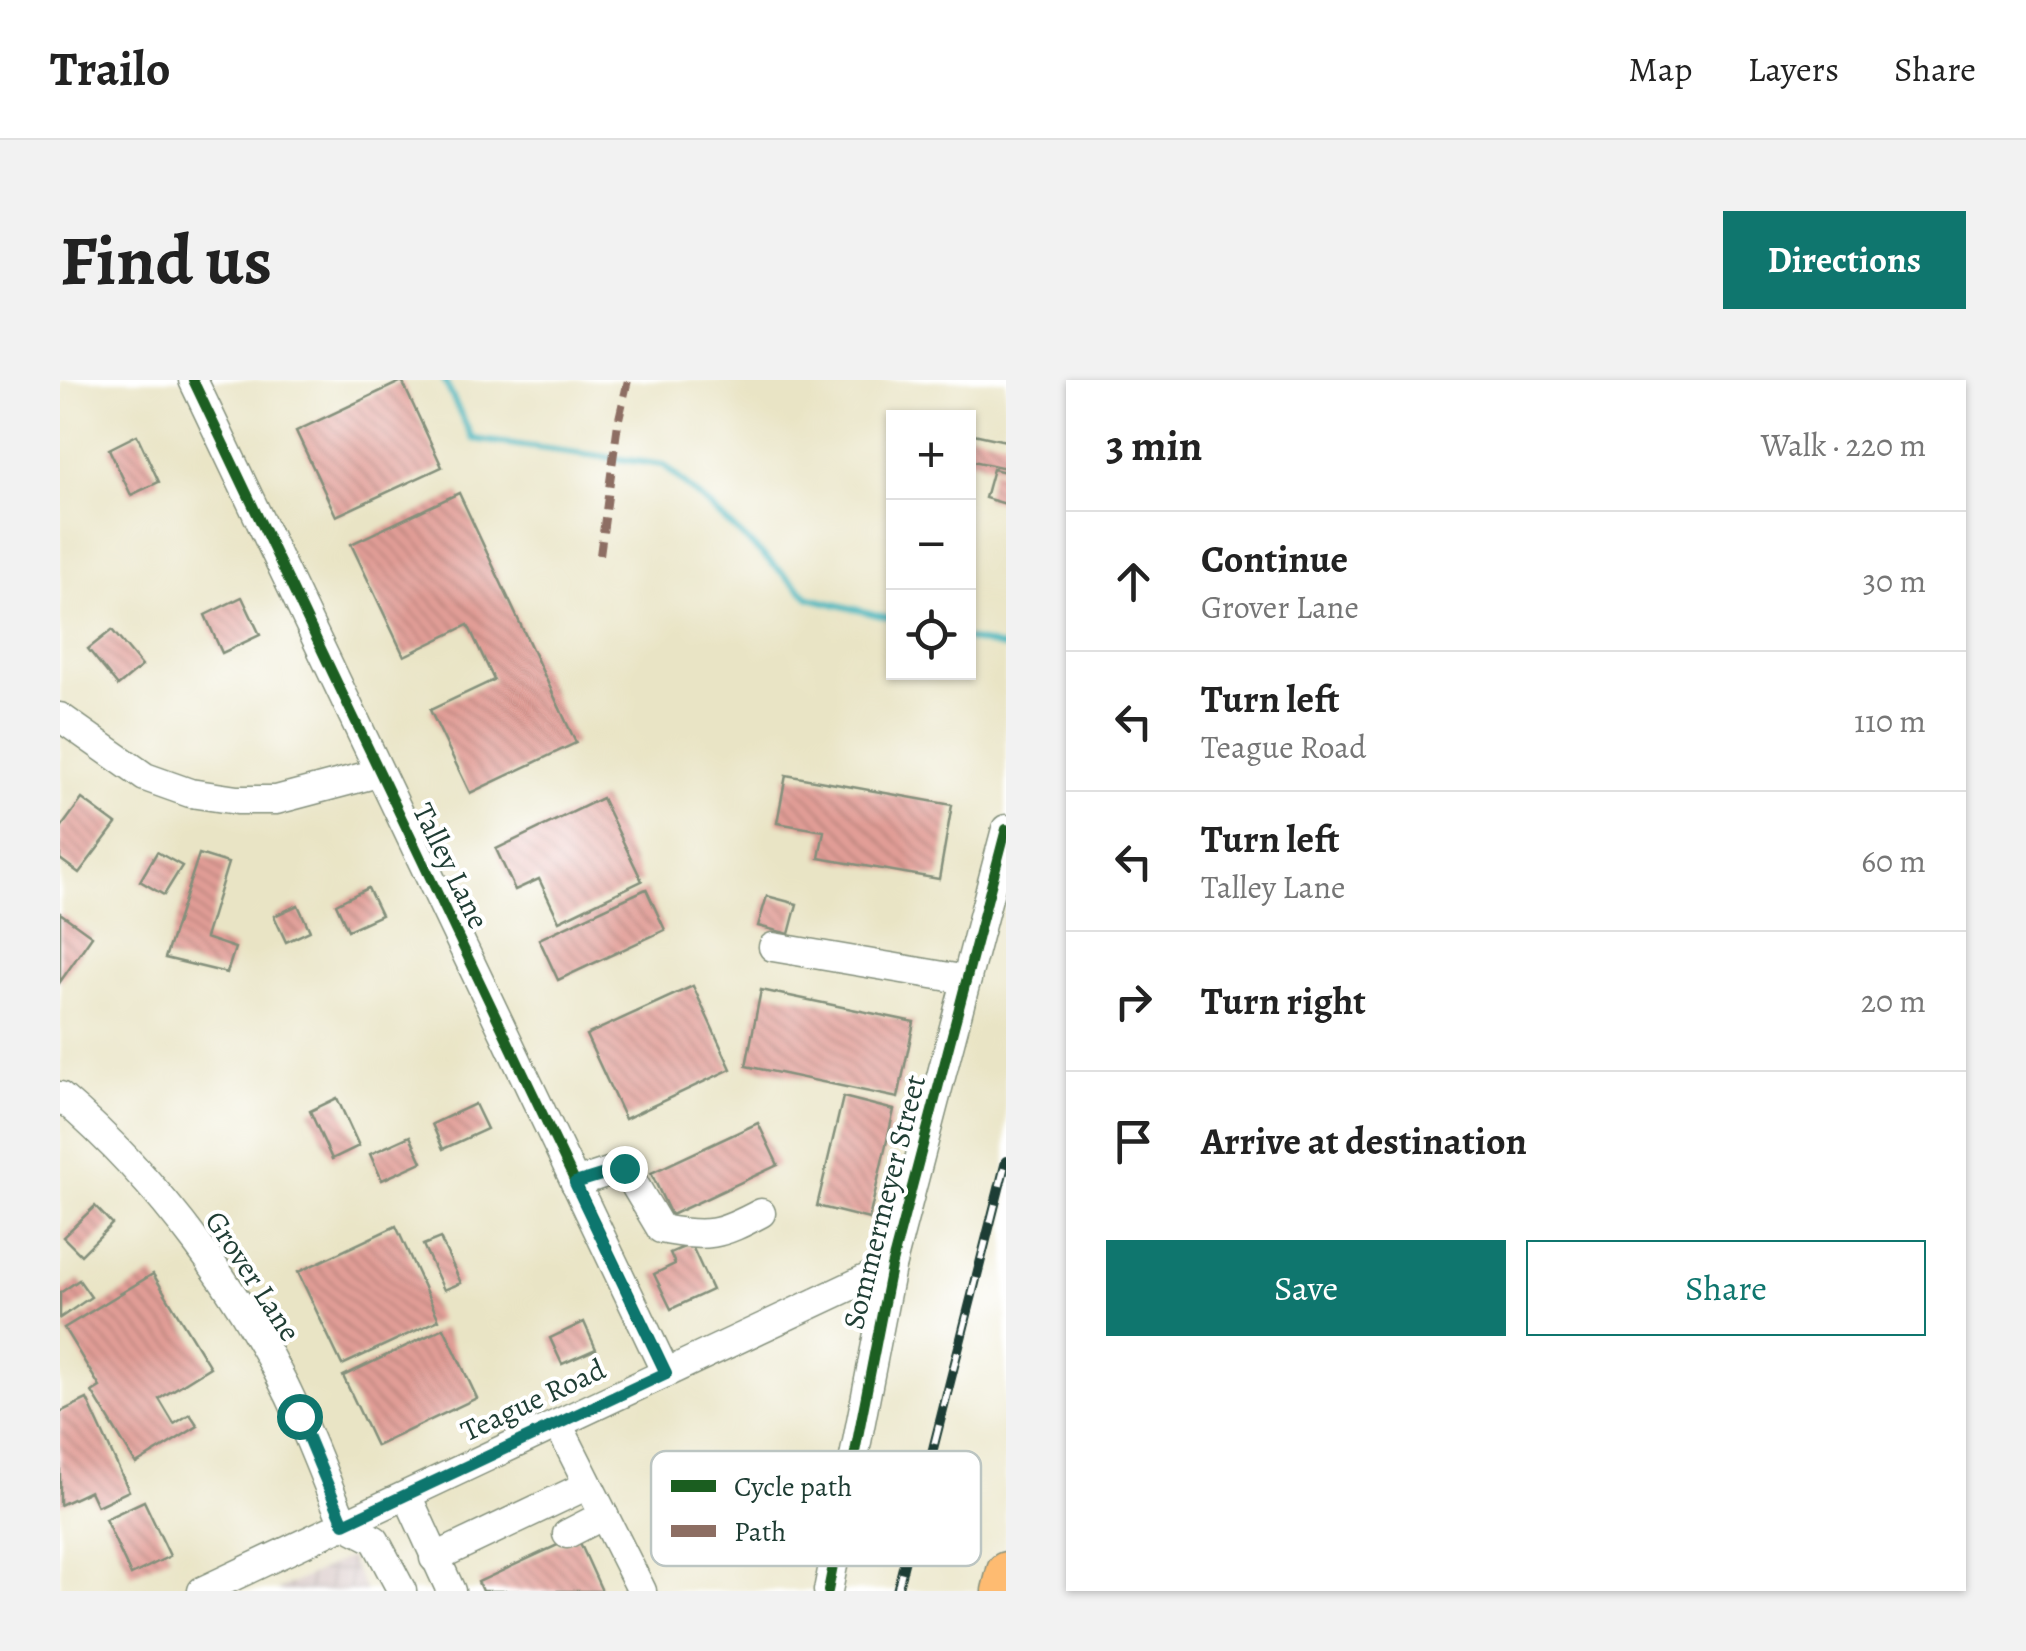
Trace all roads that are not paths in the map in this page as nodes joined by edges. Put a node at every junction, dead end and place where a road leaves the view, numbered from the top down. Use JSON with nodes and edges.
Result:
{"nodes":[{"id":1,"x":193,"y":380,"type":"edge"},
{"id":2,"x":60,"y":717,"type":"edge"},
{"id":3,"x":378,"y":773,"type":"junction"},
{"id":4,"x":1006,"y":829,"type":"edge"},
{"id":5,"x":773,"y":948,"type":"dead end"},
{"id":6,"x":966,"y":980,"type":"junction"},
{"id":7,"x":60,"y":1096,"type":"edge"},
{"id":8,"x":575,"y":1183,"type":"junction"},
{"id":9,"x":761,"y":1214,"type":"dead end"},
{"id":10,"x":891,"y":1267,"type":"junction"},
{"id":11,"x":666,"y":1373,"type":"junction"},
{"id":12,"x":558,"y":1424,"type":"junction"},
{"id":13,"x":854,"y":1451,"type":"edge"},
{"id":14,"x":588,"y":1485,"type":"junction"},
{"id":15,"x":406,"y":1495,"type":"junction"},
{"id":16,"x":604,"y":1516,"type":"junction"},
{"id":17,"x":344,"y":1524,"type":"junction"},
{"id":18,"x":567,"y":1534,"type":"dead end"},
{"id":19,"x":434,"y":1558,"type":"junction"},
{"id":20,"x":833,"y":1566,"type":"edge"},
{"id":21,"x":1006,"y":1571,"type":"edge"},
{"id":22,"x":202,"y":1591,"type":"edge"},
{"id":23,"x":402,"y":1591,"type":"edge"},
{"id":24,"x":452,"y":1591,"type":"edge"},
{"id":25,"x":642,"y":1591,"type":"edge"},
{"id":26,"x":828,"y":1591,"type":"edge"},
{"id":27,"x":1001,"y":1591,"type":"edge"}],
"edges":[{"from":1,"to":3,"type":"street","name":"Talley Lane"},
{"from":2,"to":3,"type":"street"},
{"from":3,"to":8,"type":"street","name":"Talley Lane"},
{"from":4,"to":6,"type":"street","name":"Sommermeyer Street"},
{"from":5,"to":6,"type":"street"},
{"from":6,"to":10,"type":"street","name":"Sommermeyer Street"},
{"from":7,"to":17,"type":"street","name":"Grover Lane"},
{"from":8,"to":9,"type":"street"},
{"from":8,"to":11,"type":"street","name":"Talley Lane"},
{"from":10,"to":11,"type":"street","name":"Teague Road"},
{"from":10,"to":13,"type":"street","name":"Sommermeyer Street"},
{"from":11,"to":12,"type":"street","name":"Teague Road"},
{"from":12,"to":14,"type":"street"},
{"from":12,"to":15,"type":"street","name":"Teague Road"},
{"from":14,"to":16,"type":"street"},
{"from":14,"to":19,"type":"street"},
{"from":15,"to":17,"type":"street","name":"Teague Road"},
{"from":15,"to":19,"type":"street"},
{"from":16,"to":18,"type":"street"},
{"from":16,"to":25,"type":"street"},
{"from":17,"to":22,"type":"street","name":"Teague Road"},
{"from":17,"to":23,"type":"street"},
{"from":19,"to":24,"type":"street"},
{"from":20,"to":26,"type":"street","name":"Sommermeyer Street"},
{"from":21,"to":27,"type":"main road"}]}
